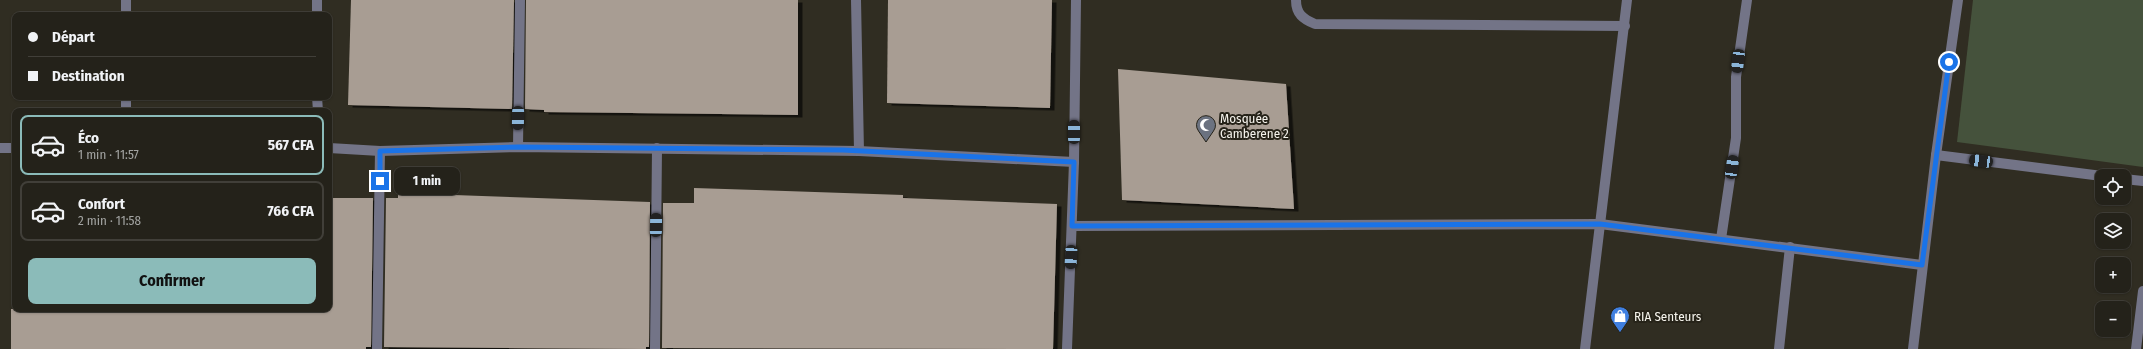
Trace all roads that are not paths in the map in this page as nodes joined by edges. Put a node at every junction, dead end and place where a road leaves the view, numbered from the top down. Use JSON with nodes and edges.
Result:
{"nodes":[{"id":1,"x":126,"y":0,"type":"edge"},
{"id":2,"x":317,"y":0,"type":"edge"},
{"id":3,"x":520,"y":0,"type":"edge"},
{"id":4,"x":856,"y":0,"type":"edge"},
{"id":5,"x":1076,"y":0,"type":"edge"},
{"id":6,"x":1296,"y":0,"type":"edge"},
{"id":7,"x":1627,"y":0,"type":"edge"},
{"id":8,"x":1747,"y":0,"type":"edge"},
{"id":9,"x":1958,"y":0,"type":"edge"},
{"id":10,"x":126,"y":12,"type":"edge"},
{"id":11,"x":317,"y":12,"type":"edge"},
{"id":12,"x":1625,"y":26,"type":"junction"},
{"id":13,"x":518,"y":147,"type":"junction"},
{"id":14,"x":0,"y":148,"type":"edge"},
{"id":15,"x":12,"y":148,"type":"edge"},
{"id":16,"x":332,"y":148,"type":"edge"},
{"id":17,"x":657,"y":148,"type":"junction"},
{"id":18,"x":380,"y":151,"type":"junction"},
{"id":19,"x":859,"y":151,"type":"junction"},
{"id":20,"x":1936,"y":155,"type":"junction"},
{"id":21,"x":1074,"y":162,"type":"junction"},
{"id":22,"x":2095,"y":175,"type":"edge"},
{"id":23,"x":2131,"y":180,"type":"edge"},
{"id":24,"x":2143,"y":181,"type":"edge"},
{"id":25,"x":1600,"y":224,"type":"junction"},
{"id":26,"x":1072,"y":226,"type":"junction"},
{"id":27,"x":1721,"y":239,"type":"junction"},
{"id":28,"x":1790,"y":247,"type":"junction"},
{"id":29,"x":1922,"y":265,"type":"junction"},
{"id":30,"x":2143,"y":291,"type":"edge"},
{"id":31,"x":377,"y":349,"type":"edge"},
{"id":32,"x":655,"y":349,"type":"edge"},
{"id":33,"x":1067,"y":349,"type":"edge"},
{"id":34,"x":1585,"y":349,"type":"edge"},
{"id":35,"x":1780,"y":349,"type":"edge"},
{"id":36,"x":1913,"y":349,"type":"edge"},
{"id":37,"x":2136,"y":349,"type":"edge"}],
"edges":[{"from":1,"to":10,"type":"street"},
{"from":2,"to":11,"type":"street"},
{"from":3,"to":13,"type":"street"},
{"from":4,"to":19,"type":"street"},
{"from":5,"to":21,"type":"street"},
{"from":6,"to":12,"type":"street"},
{"from":7,"to":12,"type":"street"},
{"from":8,"to":27,"type":"street"},
{"from":9,"to":20,"type":"street"},
{"from":12,"to":25,"type":"street"},
{"from":13,"to":17,"type":"street"},
{"from":13,"to":18,"type":"street"},
{"from":14,"to":15,"type":"street"},
{"from":16,"to":18,"type":"street"},
{"from":17,"to":19,"type":"street"},
{"from":17,"to":32,"type":"street"},
{"from":18,"to":31,"type":"street"},
{"from":19,"to":21,"type":"street"},
{"from":20,"to":22,"type":"street"},
{"from":20,"to":29,"type":"street"},
{"from":21,"to":26,"type":"street"},
{"from":23,"to":24,"type":"street"},
{"from":25,"to":26,"type":"street"},
{"from":25,"to":27,"type":"street"},
{"from":25,"to":34,"type":"street"},
{"from":26,"to":33,"type":"street"},
{"from":27,"to":28,"type":"street"},
{"from":28,"to":29,"type":"street"},
{"from":28,"to":35,"type":"street"},
{"from":29,"to":36,"type":"street"},
{"from":30,"to":37,"type":"street"}]}
